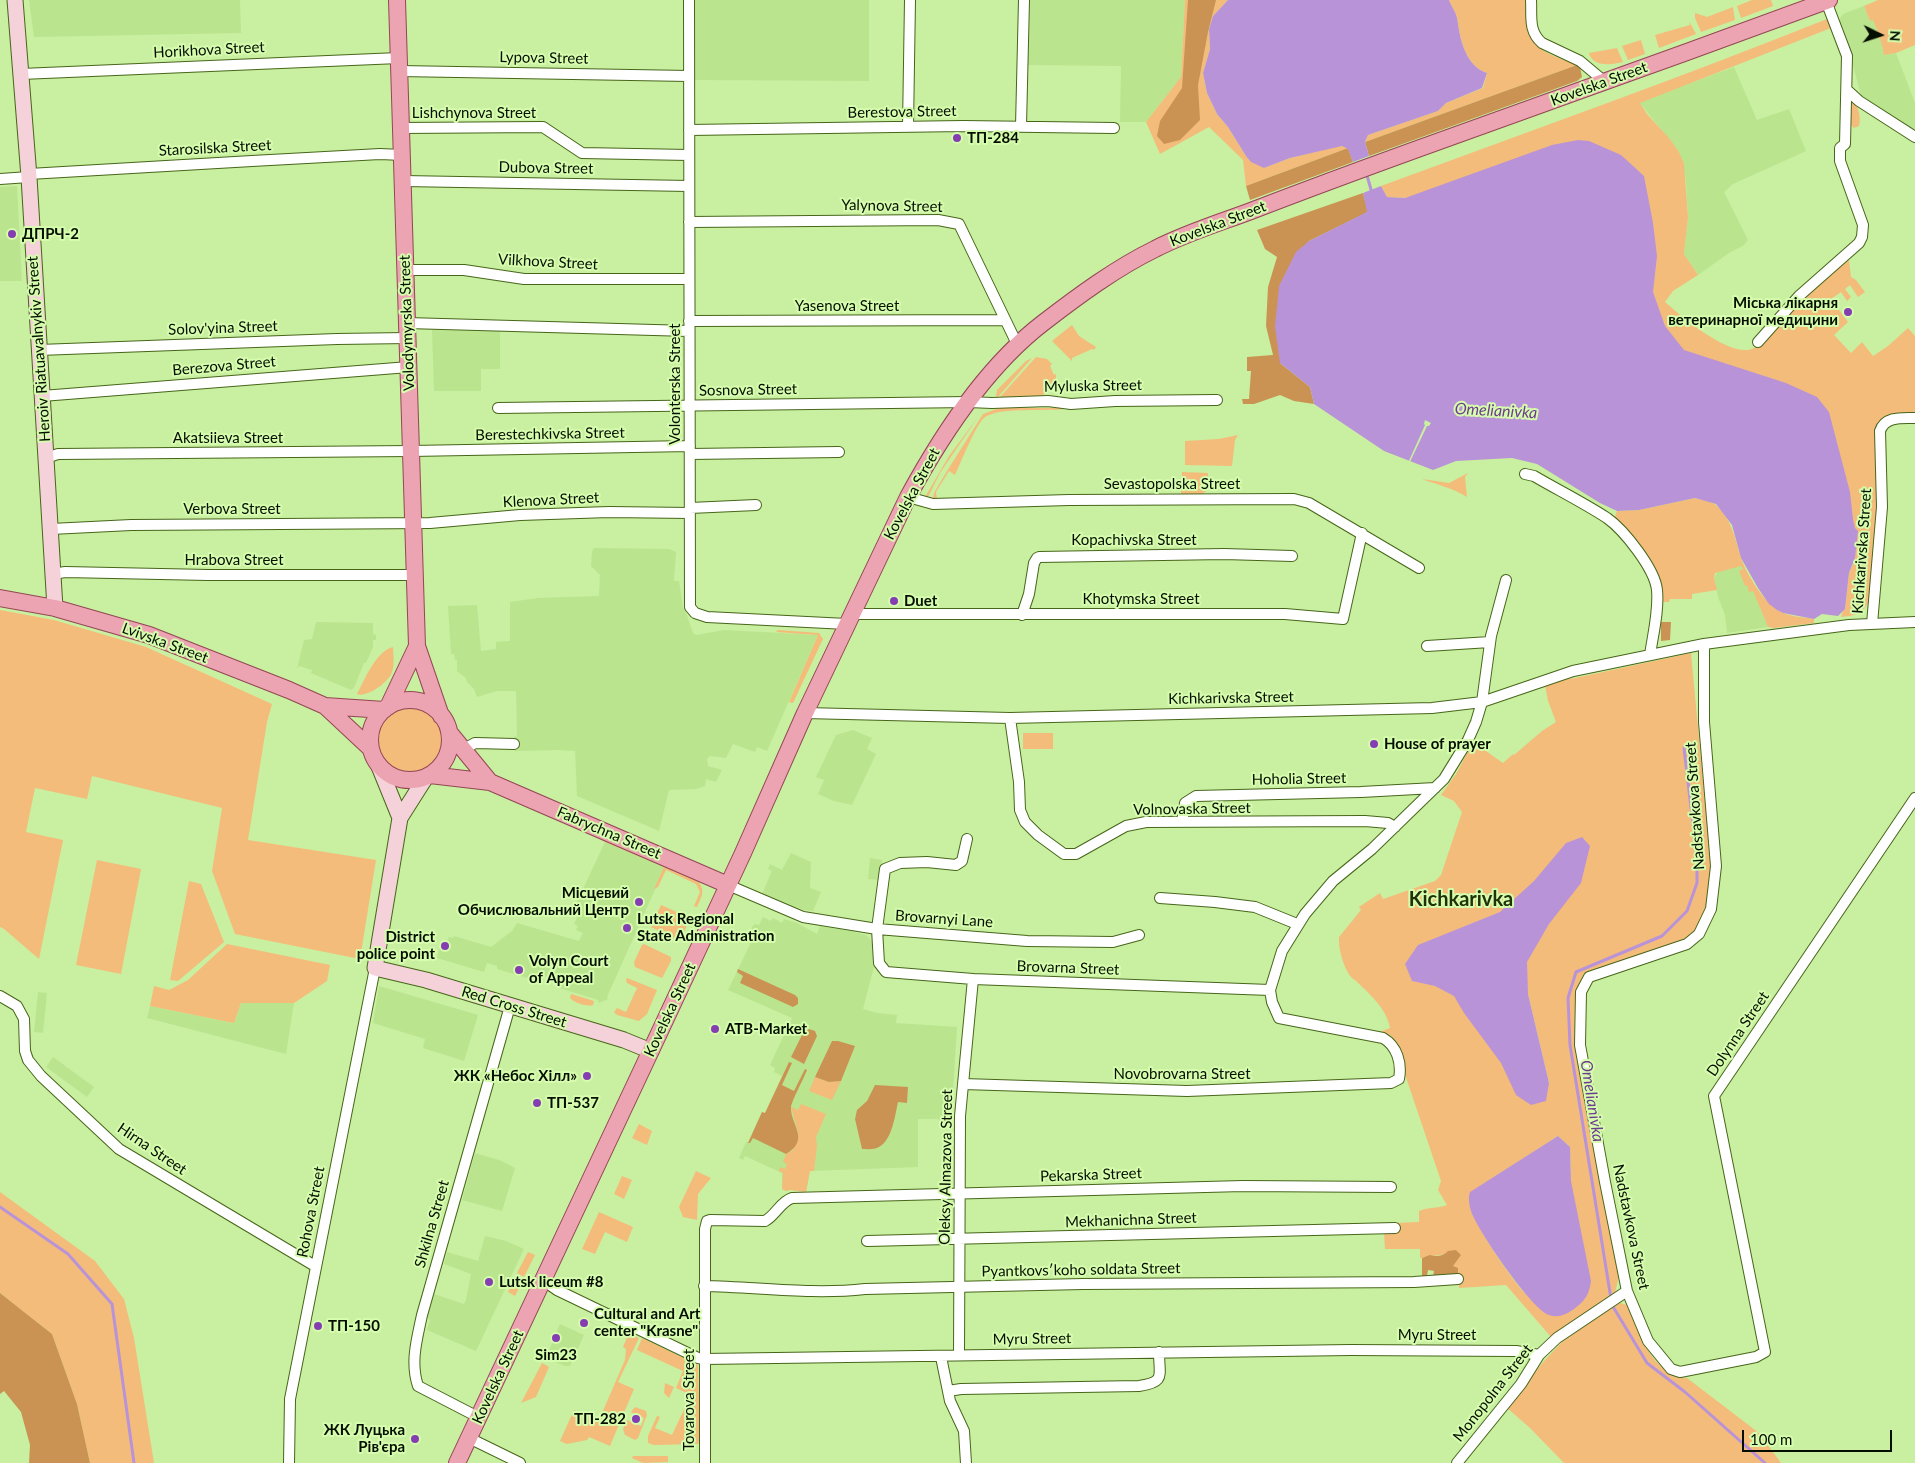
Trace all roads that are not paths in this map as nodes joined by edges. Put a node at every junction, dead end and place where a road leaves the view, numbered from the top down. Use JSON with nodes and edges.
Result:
{"nodes":[{"id":1,"x":15,"y":0,"type":"edge"},
{"id":2,"x":397,"y":0,"type":"edge"},
{"id":3,"x":689,"y":0,"type":"edge"},
{"id":4,"x":910,"y":0,"type":"edge"},
{"id":5,"x":1024,"y":0,"type":"edge"},
{"id":6,"x":1531,"y":0,"type":"edge"},
{"id":7,"x":1828,"y":1,"type":"edge"},
{"id":8,"x":399,"y":64,"type":"junction"},
{"id":9,"x":21,"y":74,"type":"junction"},
{"id":10,"x":689,"y":76,"type":"junction"},
{"id":11,"x":1605,"y":82,"type":"junction"},
{"id":12,"x":1847,"y":90,"type":"junction"},
{"id":13,"x":1021,"y":126,"type":"junction"},
{"id":14,"x":908,"y":127,"type":"junction"},
{"id":15,"x":401,"y":128,"type":"junction"},
{"id":16,"x":1114,"y":128,"type":"dead end"},
{"id":17,"x":689,"y":130,"type":"junction"},
{"id":18,"x":1915,"y":137,"type":"edge"},
{"id":19,"x":402,"y":155,"type":"junction"},
{"id":20,"x":689,"y":155,"type":"junction"},
{"id":21,"x":29,"y":176,"type":"junction"},
{"id":22,"x":0,"y":179,"type":"edge"},
{"id":23,"x":403,"y":181,"type":"junction"},
{"id":24,"x":689,"y":186,"type":"junction"},
{"id":25,"x":689,"y":222,"type":"junction"},
{"id":26,"x":406,"y":270,"type":"junction"},
{"id":27,"x":689,"y":279,"type":"junction"},
{"id":28,"x":1005,"y":320,"type":"junction"},
{"id":29,"x":689,"y":326,"type":"junction"},
{"id":30,"x":407,"y":331,"type":"junction"},
{"id":31,"x":1758,"y":342,"type":"dead end"},
{"id":32,"x":1018,"y":346,"type":"junction"},
{"id":33,"x":39,"y":350,"type":"junction"},
{"id":34,"x":409,"y":367,"type":"junction"},
{"id":35,"x":42,"y":396,"type":"junction"},
{"id":36,"x":1217,"y":400,"type":"dead end"},
{"id":37,"x":969,"y":402,"type":"junction"},
{"id":38,"x":690,"y":406,"type":"junction"},
{"id":39,"x":498,"y":408,"type":"dead end"},
{"id":40,"x":1915,"y":418,"type":"edge"},
{"id":41,"x":690,"y":450,"type":"junction"},
{"id":42,"x":411,"y":451,"type":"junction"},
{"id":43,"x":838,"y":452,"type":"dead end"},
{"id":44,"x":46,"y":458,"type":"junction"},
{"id":45,"x":1525,"y":474,"type":"dead end"},
{"id":46,"x":908,"y":497,"type":"junction"},
{"id":47,"x":756,"y":505,"type":"dead end"},
{"id":48,"x":690,"y":510,"type":"junction"},
{"id":49,"x":414,"y":522,"type":"junction"},
{"id":50,"x":51,"y":529,"type":"junction"},
{"id":51,"x":1362,"y":533,"type":"junction"},
{"id":52,"x":1292,"y":556,"type":"dead end"},
{"id":53,"x":1419,"y":568,"type":"dead end"},
{"id":54,"x":53,"y":574,"type":"junction"},
{"id":55,"x":415,"y":575,"type":"junction"},
{"id":56,"x":1506,"y":580,"type":"dead end"},
{"id":57,"x":0,"y":598,"type":"edge"},
{"id":58,"x":55,"y":608,"type":"junction"},
{"id":59,"x":1022,"y":615,"type":"junction"},
{"id":60,"x":849,"y":619,"type":"junction"},
{"id":61,"x":1915,"y":622,"type":"edge"},
{"id":62,"x":1872,"y":624,"type":"junction"},
{"id":63,"x":1490,"y":642,"type":"junction"},
{"id":64,"x":1704,"y":644,"type":"junction"},
{"id":65,"x":418,"y":646,"type":"junction"},
{"id":66,"x":1427,"y":646,"type":"dead end"},
{"id":67,"x":1650,"y":655,"type":"junction"},
{"id":68,"x":1482,"y":702,"type":"junction"},
{"id":69,"x":325,"y":706,"type":"junction"},
{"id":70,"x":386,"y":708,"type":"junction"},
{"id":71,"x":805,"y":713,"type":"junction"},
{"id":72,"x":441,"y":716,"type":"junction"},
{"id":73,"x":1010,"y":718,"type":"junction"},
{"id":74,"x":449,"y":732,"type":"junction"},
{"id":75,"x":514,"y":744,"type":"dead end"},
{"id":76,"x":371,"y":749,"type":"junction"},
{"id":77,"x":464,"y":749,"type":"junction"},
{"id":78,"x":378,"y":764,"type":"junction"},
{"id":79,"x":428,"y":776,"type":"junction"},
{"id":80,"x":490,"y":782,"type":"junction"},
{"id":81,"x":1435,"y":788,"type":"junction"},
{"id":82,"x":1915,"y":798,"type":"edge"},
{"id":83,"x":400,"y":818,"type":"junction"},
{"id":84,"x":1182,"y":822,"type":"junction"},
{"id":85,"x":1395,"y":826,"type":"junction"},
{"id":86,"x":967,"y":839,"type":"dead end"},
{"id":87,"x":728,"y":885,"type":"junction"},
{"id":88,"x":1160,"y":898,"type":"dead end"},
{"id":89,"x":1297,"y":924,"type":"junction"},
{"id":90,"x":878,"y":929,"type":"junction"},
{"id":91,"x":1139,"y":935,"type":"dead end"},
{"id":92,"x":375,"y":968,"type":"junction"},
{"id":93,"x":973,"y":980,"type":"junction"},
{"id":94,"x":1270,"y":990,"type":"junction"},
{"id":95,"x":0,"y":996,"type":"edge"},
{"id":96,"x":510,"y":1006,"type":"junction"},
{"id":97,"x":651,"y":1051,"type":"junction"},
{"id":98,"x":963,"y":1084,"type":"junction"},
{"id":99,"x":1391,"y":1187,"type":"dead end"},
{"id":100,"x":959,"y":1193,"type":"junction"},
{"id":101,"x":792,"y":1198,"type":"joint"},
{"id":102,"x":1395,"y":1228,"type":"dead end"},
{"id":103,"x":960,"y":1240,"type":"junction"},
{"id":104,"x":867,"y":1241,"type":"dead end"},
{"id":105,"x":315,"y":1266,"type":"junction"},
{"id":106,"x":1458,"y":1279,"type":"dead end"},
{"id":107,"x":544,"y":1281,"type":"junction"},
{"id":108,"x":704,"y":1286,"type":"junction"},
{"id":109,"x":960,"y":1288,"type":"junction"},
{"id":110,"x":1627,"y":1291,"type":"junction"},
{"id":111,"x":1159,"y":1352,"type":"junction"},
{"id":112,"x":959,"y":1355,"type":"junction"},
{"id":113,"x":1539,"y":1355,"type":"junction"},
{"id":114,"x":941,"y":1357,"type":"junction"},
{"id":115,"x":704,"y":1359,"type":"junction"},
{"id":116,"x":1680,"y":1372,"type":"joint"},
{"id":117,"x":948,"y":1391,"type":"junction"},
{"id":118,"x":478,"y":1417,"type":"junction"},
{"id":119,"x":468,"y":1438,"type":"junction"},
{"id":120,"x":289,"y":1463,"type":"edge"},
{"id":121,"x":457,"y":1463,"type":"edge"},
{"id":122,"x":520,"y":1463,"type":"edge"},
{"id":123,"x":705,"y":1463,"type":"edge"},
{"id":124,"x":966,"y":1463,"type":"edge"},
{"id":125,"x":1457,"y":1463,"type":"edge"}],
"edges":[{"from":1,"to":9,"type":"street","name":"Heroiv Riatuavalnykiv Street"},
{"from":2,"to":8,"type":"main road","name":"Volodymyrska Street"},
{"from":3,"to":10,"type":"street","name":"Volonterska Street"},
{"from":4,"to":14,"type":"street"},
{"from":5,"to":13,"type":"street"},
{"from":6,"to":11,"type":"street"},
{"from":7,"to":11,"type":"main road","name":"Kovelska Street"},
{"from":7,"to":12,"type":"street"},
{"from":8,"to":9,"type":"street","name":"Horikhova Street"},
{"from":8,"to":10,"type":"street","name":"Lypova Street"},
{"from":8,"to":15,"type":"main road","name":"Volodymyrska Street"},
{"from":9,"to":21,"type":"street","name":"Heroiv Riatuavalnykiv Street"},
{"from":10,"to":17,"type":"street","name":"Volonterska Street"},
{"from":11,"to":32,"type":"main road","name":"Kovelska Street"},
{"from":12,"to":18,"type":"street"},
{"from":12,"to":31,"type":"street"},
{"from":13,"to":14,"type":"street","name":"Berestova Street"},
{"from":13,"to":16,"type":"street","name":"Berestova Street"},
{"from":14,"to":17,"type":"street","name":"Berestova Street"},
{"from":15,"to":19,"type":"main road","name":"Volodymyrska Street"},
{"from":15,"to":20,"type":"street","name":"Lishchynova Street"},
{"from":17,"to":20,"type":"street","name":"Volonterska Street"},
{"from":19,"to":21,"type":"street","name":"Starosilska Street"},
{"from":19,"to":23,"type":"main road","name":"Volodymyrska Street"},
{"from":20,"to":24,"type":"street","name":"Volonterska Street"},
{"from":21,"to":22,"type":"street","name":"Starosilska Street"},
{"from":21,"to":33,"type":"street","name":"Heroiv Riatuavalnykiv Street"},
{"from":23,"to":24,"type":"street","name":"Dubova Street"},
{"from":23,"to":26,"type":"main road","name":"Volodymyrska Street"},
{"from":24,"to":25,"type":"street","name":"Volonterska Street"},
{"from":25,"to":27,"type":"street","name":"Volonterska Street"},
{"from":25,"to":28,"type":"street","name":"Yalynova Street"},
{"from":26,"to":27,"type":"street","name":"Vilkhova Street"},
{"from":26,"to":30,"type":"main road","name":"Volodymyrska Street"},
{"from":27,"to":29,"type":"street","name":"Volonterska Street"},
{"from":28,"to":29,"type":"street","name":"Yasenova Street"},
{"from":28,"to":32,"type":"street","name":"Yalynova Street"},
{"from":29,"to":30,"type":"street","name":"Yasenova Street"},
{"from":29,"to":38,"type":"street","name":"Volonterska Street"},
{"from":30,"to":33,"type":"street","name":"Solov'yina Street"},
{"from":30,"to":34,"type":"main road","name":"Volodymyrska Street"},
{"from":32,"to":37,"type":"main road","name":"Kovelska Street"},
{"from":33,"to":35,"type":"street","name":"Heroiv Riatuavalnykiv Street"},
{"from":34,"to":35,"type":"street","name":"Berezova Street"},
{"from":34,"to":42,"type":"main road","name":"Volodymyrska Street"},
{"from":35,"to":44,"type":"street","name":"Heroiv Riatuavalnykiv Street"},
{"from":36,"to":37,"type":"street","name":"Myluska Street"},
{"from":37,"to":38,"type":"street","name":"Sosnova Street"},
{"from":37,"to":46,"type":"main road","name":"Kovelska Street"},
{"from":38,"to":39,"type":"street","name":"Sosnova Street"},
{"from":38,"to":41,"type":"street","name":"Volonterska Street"},
{"from":40,"to":62,"type":"street","name":"Kichkarivska Street"},
{"from":41,"to":42,"type":"street","name":"Berestechkivska Street"},
{"from":41,"to":43,"type":"street","name":"Berestechkivska Street"},
{"from":41,"to":48,"type":"street","name":"Volonterska Street"},
{"from":42,"to":44,"type":"street","name":"Akatsiieva Street"},
{"from":42,"to":49,"type":"main road","name":"Volodymyrska Street"},
{"from":44,"to":50,"type":"street","name":"Heroiv Riatuavalnykiv Street"},
{"from":45,"to":67,"type":"street"},
{"from":46,"to":51,"type":"street","name":"Sevastopolska Street"},
{"from":46,"to":60,"type":"main road","name":"Kovelska Street"},
{"from":47,"to":48,"type":"street","name":"Klenova Street"},
{"from":48,"to":49,"type":"street","name":"Klenova Street"},
{"from":48,"to":60,"type":"street","name":"Volonterska Street"},
{"from":49,"to":50,"type":"street","name":"Verbova Street"},
{"from":49,"to":55,"type":"main road","name":"Volodymyrska Street"},
{"from":50,"to":54,"type":"street","name":"Heroiv Riatuavalnykiv Street"},
{"from":51,"to":53,"type":"street","name":"Sevastopolska Street"},
{"from":51,"to":59,"type":"street","name":"Khotymska Street"},
{"from":52,"to":59,"type":"street","name":"Kopachivska Street"},
{"from":54,"to":55,"type":"street","name":"Hrabova Street"},
{"from":54,"to":58,"type":"street","name":"Heroiv Riatuavalnykiv Street"},
{"from":55,"to":65,"type":"main road","name":"Volodymyrska Street"},
{"from":56,"to":63,"type":"street"},
{"from":57,"to":58,"type":"main road","name":"Lvivska Street"},
{"from":58,"to":69,"type":"main road","name":"Lvivska Street"},
{"from":59,"to":60,"type":"street","name":"Khotymska Street"},
{"from":60,"to":71,"type":"main road","name":"Kovelska Street"},
{"from":61,"to":62,"type":"street","name":"Kichkarivska Street"},
{"from":62,"to":64,"type":"street","name":"Kichkarivska Street"},
{"from":63,"to":66,"type":"street"},
{"from":63,"to":68,"type":"street"},
{"from":64,"to":67,"type":"street","name":"Kichkarivska Street"},
{"from":64,"to":110,"type":"street","name":"Nadstavkova Street"},
{"from":65,"to":70,"type":"main road","name":"Volodymyrska Street"},
{"from":65,"to":72,"type":"main road","name":"Volodymyrska Street"},
{"from":67,"to":68,"type":"street","name":"Kichkarivska Street"},
{"from":68,"to":73,"type":"street","name":"Kichkarivska Street"},
{"from":68,"to":81,"type":"street"},
{"from":69,"to":70,"type":"main road","name":"Lvivska Street"},
{"from":69,"to":76,"type":"main road","name":"Lvivska Street"},
{"from":70,"to":72,"type":"main road"},
{"from":70,"to":76,"type":"main road"},
{"from":71,"to":73,"type":"street","name":"Kichkarivska Street"},
{"from":71,"to":87,"type":"main road","name":"Kovelska Street"},
{"from":72,"to":74,"type":"main road"},
{"from":73,"to":84,"type":"street","name":"Volnovaska Street"},
{"from":74,"to":77,"type":"main road","name":"Fabrychna Street"},
{"from":74,"to":79,"type":"main road"},
{"from":75,"to":77,"type":"street"},
{"from":76,"to":78,"type":"main road"},
{"from":77,"to":80,"type":"main road","name":"Fabrychna Street"},
{"from":78,"to":79,"type":"main road"},
{"from":78,"to":83,"type":"street"},
{"from":79,"to":80,"type":"main road","name":"Fabrychna Street"},
{"from":79,"to":83,"type":"street"},
{"from":80,"to":87,"type":"main road","name":"Fabrychna Street"},
{"from":81,"to":84,"type":"street","name":"Hoholia Street"},
{"from":81,"to":85,"type":"street"},
{"from":82,"to":116,"type":"street","name":"Dolynna Street"},
{"from":83,"to":92,"type":"street"},
{"from":84,"to":85,"type":"street","name":"Volnovaska Street"},
{"from":85,"to":89,"type":"street"},
{"from":86,"to":90,"type":"street","name":"Brovarnyi Lane"},
{"from":87,"to":90,"type":"street"},
{"from":87,"to":97,"type":"main road","name":"Kovelska Street"},
{"from":88,"to":89,"type":"street"},
{"from":89,"to":94,"type":"street"},
{"from":90,"to":91,"type":"street","name":"Brovarnyi Lane"},
{"from":90,"to":93,"type":"street","name":"Brovarna Street"},
{"from":92,"to":96,"type":"street","name":"Red Cross Street"},
{"from":92,"to":105,"type":"street","name":"Rohova Street"},
{"from":93,"to":94,"type":"street","name":"Brovarna Street"},
{"from":93,"to":98,"type":"street","name":"Oleksy Almazova Street"},
{"from":94,"to":98,"type":"street","name":"Novobrovarna Street"},
{"from":95,"to":105,"type":"street","name":"Hirna Street"},
{"from":96,"to":97,"type":"street","name":"Red Cross Street"},
{"from":96,"to":118,"type":"street","name":"Shkilna Street"},
{"from":97,"to":107,"type":"main road","name":"Kovelska Street"},
{"from":98,"to":100,"type":"street","name":"Oleksy Almazova Street"},
{"from":99,"to":100,"type":"street","name":"Pekarska Street"},
{"from":100,"to":101,"type":"street","name":"Pekarska Street"},
{"from":100,"to":103,"type":"street","name":"Oleksy Almazova Street"},
{"from":101,"to":108,"type":"street","name":"Tovarova Street"},
{"from":102,"to":103,"type":"street","name":"Mekhanichna Street"},
{"from":103,"to":104,"type":"street","name":"Mekhanichna Street"},
{"from":103,"to":109,"type":"street","name":"Oleksy Almazova Street"},
{"from":105,"to":120,"type":"street","name":"Rohova Street"},
{"from":106,"to":109,"type":"street","name":"Pyantkovsʹkoho soldata Street"},
{"from":107,"to":115,"type":"street","name":"Myru Street"},
{"from":107,"to":118,"type":"main road","name":"Kovelska Street"},
{"from":108,"to":109,"type":"street","name":"Pyantkovsʹkoho soldata Street"},
{"from":108,"to":115,"type":"street","name":"Tovarova Street"},
{"from":109,"to":112,"type":"street","name":"Oleksy Almazova Street"},
{"from":110,"to":113,"type":"street","name":"Monopolna Street"},
{"from":110,"to":116,"type":"street","name":"Nadstavkova Street"},
{"from":111,"to":112,"type":"street","name":"Myru Street"},
{"from":111,"to":113,"type":"street","name":"Myru Street"},
{"from":111,"to":117,"type":"street"},
{"from":112,"to":114,"type":"street","name":"Myru Street"},
{"from":113,"to":125,"type":"street","name":"Monopolna Street"},
{"from":114,"to":115,"type":"street","name":"Myru Street"},
{"from":114,"to":117,"type":"street"},
{"from":115,"to":123,"type":"street","name":"Tovarova Street"},
{"from":117,"to":124,"type":"street"},
{"from":118,"to":119,"type":"main road","name":"Kovelska Street"},
{"from":119,"to":121,"type":"main road","name":"Kovelska Street"},
{"from":119,"to":122,"type":"street"}]}
